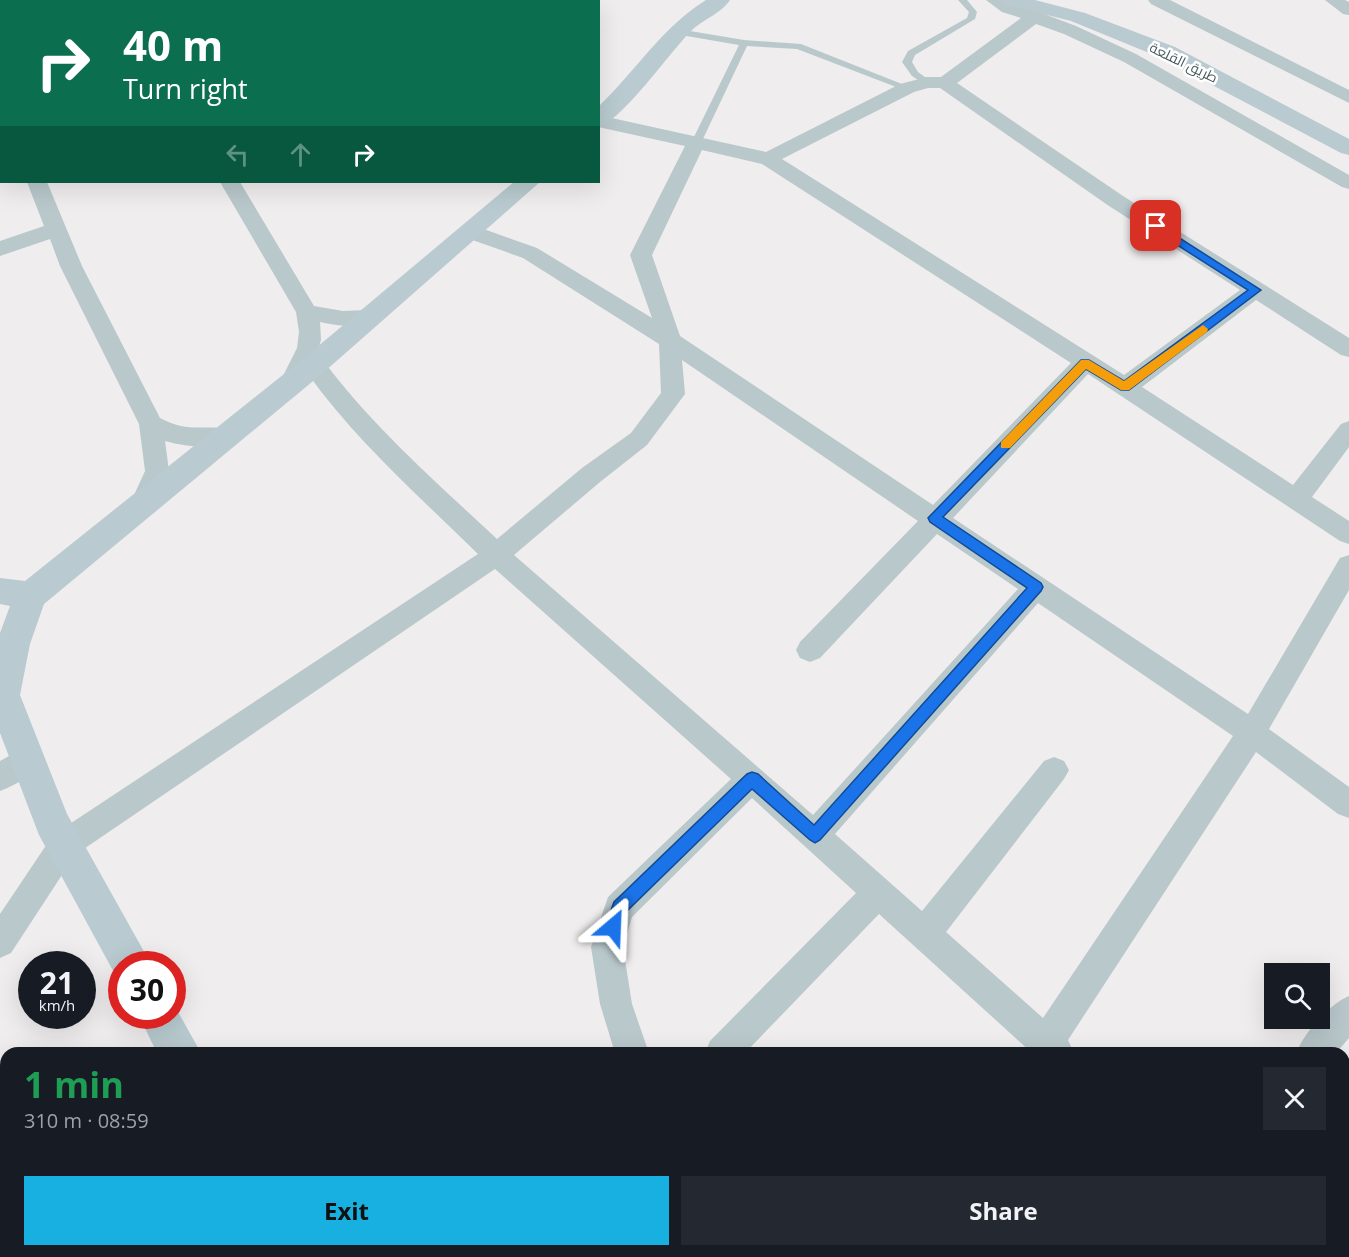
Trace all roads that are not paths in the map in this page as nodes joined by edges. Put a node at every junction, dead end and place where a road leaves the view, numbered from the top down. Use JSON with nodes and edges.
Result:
{"nodes":[{"id":1,"x":685,"y":0,"type":"edge"},
{"id":2,"x":720,"y":0,"type":"edge"},
{"id":3,"x":962,"y":0,"type":"edge"},
{"id":4,"x":995,"y":0,"type":"edge"},
{"id":5,"x":1010,"y":0,"type":"edge"},
{"id":6,"x":1072,"y":0,"type":"edge"},
{"id":7,"x":1157,"y":0,"type":"edge"},
{"id":8,"x":1334,"y":0,"type":"edge"},
{"id":9,"x":1349,"y":10,"type":"edge"},
{"id":10,"x":1034,"y":17,"type":"junction"},
{"id":11,"x":678,"y":32,"type":"junction"},
{"id":12,"x":744,"y":43,"type":"junction"},
{"id":13,"x":936,"y":82,"type":"junction"},
{"id":14,"x":907,"y":88,"type":"junction"},
{"id":15,"x":1349,"y":97,"type":"edge"},
{"id":16,"x":600,"y":119,"type":"edge"},
{"id":17,"x":600,"y":121,"type":"edge"},
{"id":18,"x":1349,"y":125,"type":"edge"},
{"id":19,"x":696,"y":142,"type":"junction"},
{"id":20,"x":1349,"y":148,"type":"edge"},
{"id":21,"x":768,"y":159,"type":"junction"},
{"id":22,"x":36,"y":183,"type":"edge"},
{"id":23,"x":235,"y":183,"type":"edge"},
{"id":24,"x":527,"y":183,"type":"edge"},
{"id":25,"x":1349,"y":183,"type":"edge"},
{"id":26,"x":56,"y":229,"type":"junction"},
{"id":27,"x":471,"y":232,"type":"junction"},
{"id":28,"x":0,"y":249,"type":"edge"},
{"id":29,"x":1256,"y":290,"type":"junction"},
{"id":30,"x":307,"y":312,"type":"junction"},
{"id":31,"x":369,"y":318,"type":"junction"},
{"id":32,"x":670,"y":340,"type":"junction"},
{"id":33,"x":1349,"y":350,"type":"edge"},
{"id":34,"x":1085,"y":363,"type":"junction"},
{"id":35,"x":314,"y":365,"type":"junction"},
{"id":36,"x":291,"y":384,"type":"junction"},
{"id":37,"x":1125,"y":387,"type":"junction"},
{"id":38,"x":151,"y":424,"type":"junction"},
{"id":39,"x":1349,"y":430,"type":"edge"},
{"id":40,"x":226,"y":437,"type":"junction"},
{"id":41,"x":1296,"y":499,"type":"junction"},
{"id":42,"x":143,"y":504,"type":"junction"},
{"id":43,"x":934,"y":518,"type":"junction"},
{"id":44,"x":1349,"y":534,"type":"edge"},
{"id":45,"x":496,"y":555,"type":"junction"},
{"id":46,"x":1349,"y":566,"type":"edge"},
{"id":47,"x":1036,"y":587,"type":"junction"},
{"id":48,"x":0,"y":591,"type":"edge"},
{"id":49,"x":32,"y":595,"type":"junction"},
{"id":50,"x":810,"y":650,"type":"dead end"},
{"id":51,"x":2,"y":692,"type":"edge"},
{"id":52,"x":1252,"y":733,"type":"junction"},
{"id":53,"x":14,"y":768,"type":"edge"},
{"id":54,"x":1054,"y":770,"type":"dead end"},
{"id":55,"x":752,"y":779,"type":"junction"},
{"id":56,"x":1349,"y":804,"type":"edge"},
{"id":57,"x":815,"y":835,"type":"junction"},
{"id":58,"x":64,"y":845,"type":"junction"},
{"id":59,"x":878,"y":892,"type":"junction"},
{"id":60,"x":924,"y":934,"type":"junction"},
{"id":61,"x":0,"y":942,"type":"edge"},
{"id":62,"x":124,"y":951,"type":"edge"},
{"id":63,"x":1349,"y":1013,"type":"edge"},
{"id":64,"x":166,"y":1029,"type":"edge"},
{"id":65,"x":177,"y":1047,"type":"edge"},
{"id":66,"x":630,"y":1047,"type":"edge"},
{"id":67,"x":728,"y":1047,"type":"edge"},
{"id":68,"x":1051,"y":1047,"type":"edge"},
{"id":69,"x":1053,"y":1047,"type":"edge"},
{"id":70,"x":1318,"y":1047,"type":"edge"}],
"edges":[{"from":1,"to":11,"type":"street"},
{"from":2,"to":11,"type":"street"},
{"from":3,"to":13,"type":"lane"},
{"from":4,"to":10,"type":"street"},
{"from":5,"to":20,"type":"street","name":"طريق القلعة"},
{"from":6,"to":18,"type":"street","name":"طريق القلعة"},
{"from":7,"to":15,"type":"street"},
{"from":8,"to":9,"type":"street"},
{"from":10,"to":13,"type":"street"},
{"from":10,"to":25,"type":"street"},
{"from":11,"to":12,"type":"lane"},
{"from":11,"to":16,"type":"street"},
{"from":12,"to":14,"type":"lane"},
{"from":12,"to":19,"type":"lane"},
{"from":13,"to":14,"type":"street"},
{"from":13,"to":29,"type":"street"},
{"from":14,"to":21,"type":"street"},
{"from":17,"to":19,"type":"street"},
{"from":19,"to":21,"type":"street"},
{"from":19,"to":32,"type":"street"},
{"from":21,"to":34,"type":"street"},
{"from":22,"to":26,"type":"street"},
{"from":23,"to":30,"type":"street"},
{"from":24,"to":27,"type":"street"},
{"from":26,"to":28,"type":"street"},
{"from":26,"to":38,"type":"street"},
{"from":27,"to":31,"type":"street"},
{"from":27,"to":32,"type":"street"},
{"from":29,"to":33,"type":"street"},
{"from":29,"to":37,"type":"street"},
{"from":30,"to":31,"type":"street"},
{"from":30,"to":36,"type":"street"},
{"from":31,"to":35,"type":"street"},
{"from":32,"to":43,"type":"street"},
{"from":32,"to":45,"type":"street"},
{"from":34,"to":37,"type":"street"},
{"from":34,"to":43,"type":"street"},
{"from":35,"to":36,"type":"street"},
{"from":35,"to":45,"type":"street"},
{"from":36,"to":40,"type":"street"},
{"from":37,"to":41,"type":"street"},
{"from":38,"to":40,"type":"street"},
{"from":38,"to":42,"type":"street"},
{"from":39,"to":41,"type":"street"},
{"from":40,"to":42,"type":"street"},
{"from":41,"to":44,"type":"street"},
{"from":42,"to":49,"type":"street"},
{"from":43,"to":47,"type":"street"},
{"from":43,"to":50,"type":"street"},
{"from":45,"to":55,"type":"street"},
{"from":45,"to":58,"type":"street"},
{"from":46,"to":52,"type":"street"},
{"from":47,"to":52,"type":"street"},
{"from":47,"to":57,"type":"street"},
{"from":48,"to":49,"type":"street"},
{"from":49,"to":51,"type":"street"},
{"from":51,"to":53,"type":"street"},
{"from":52,"to":56,"type":"street"},
{"from":52,"to":69,"type":"street"},
{"from":53,"to":58,"type":"street"},
{"from":54,"to":60,"type":"street"},
{"from":55,"to":57,"type":"street"},
{"from":55,"to":66,"type":"street"},
{"from":57,"to":59,"type":"street"},
{"from":58,"to":61,"type":"street"},
{"from":58,"to":62,"type":"street"},
{"from":59,"to":60,"type":"street"},
{"from":59,"to":67,"type":"street"},
{"from":60,"to":68,"type":"street"},
{"from":63,"to":70,"type":"street"},
{"from":64,"to":65,"type":"street"}]}
